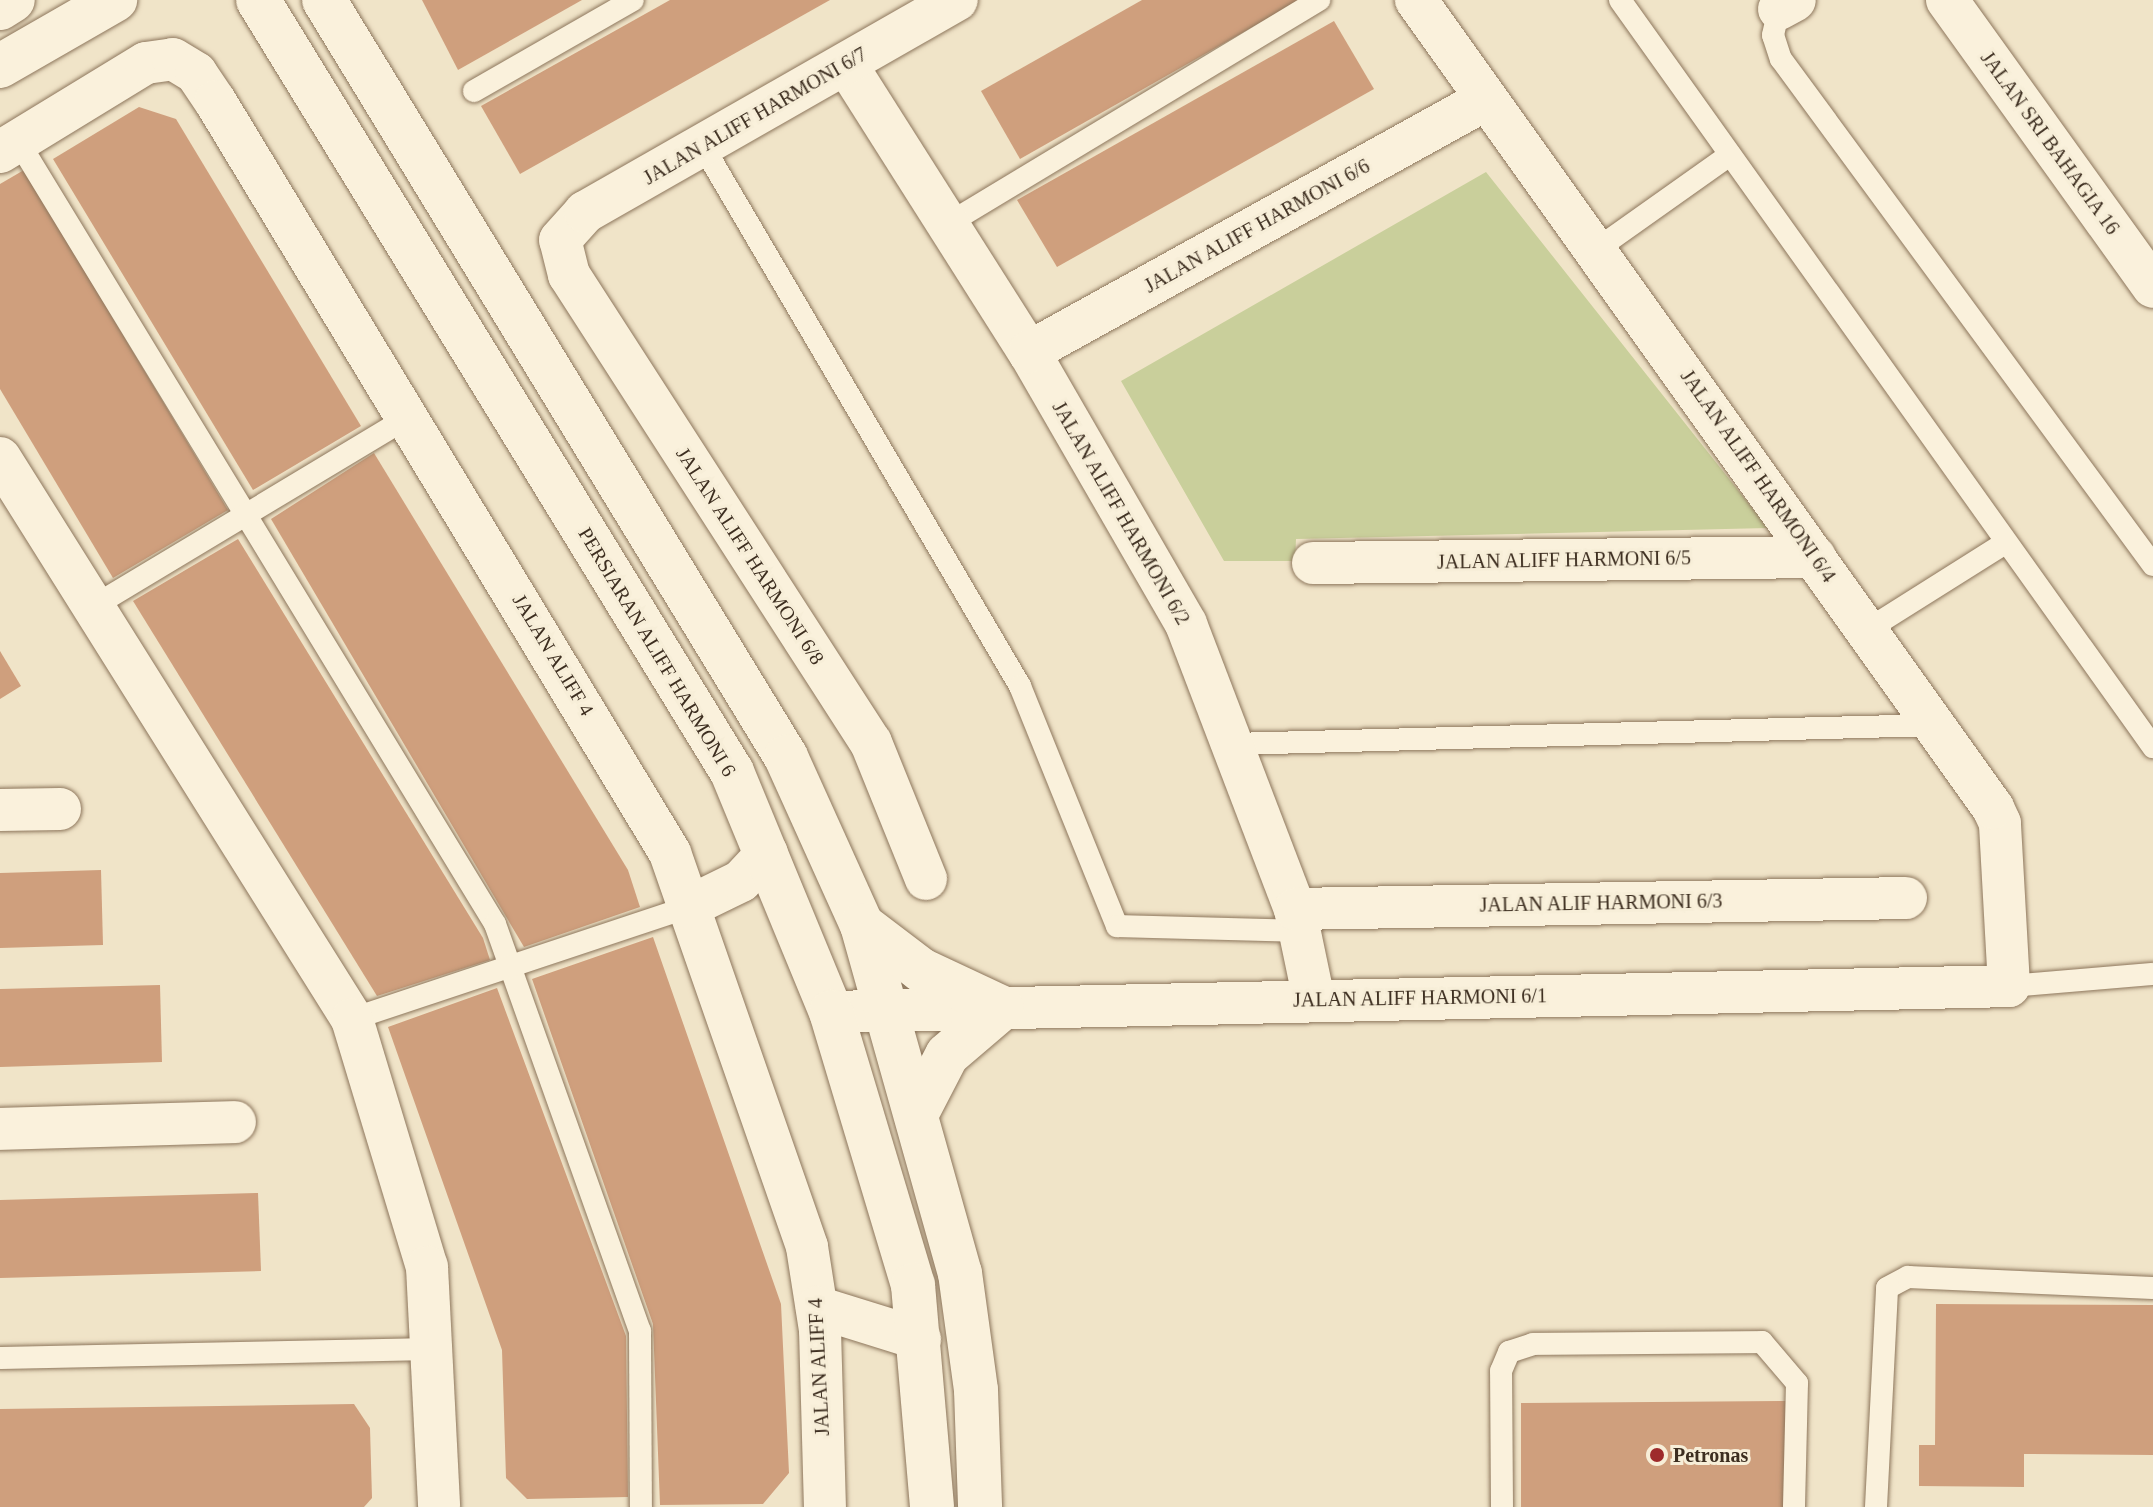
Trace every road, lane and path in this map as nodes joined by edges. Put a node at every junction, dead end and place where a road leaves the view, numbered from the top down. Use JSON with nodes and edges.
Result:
{"nodes":[{"id":1,"x":13,"y":0,"type":"edge"},
{"id":2,"x":115,"y":0,"type":"edge"},
{"id":3,"x":258,"y":0,"type":"edge"},
{"id":4,"x":324,"y":0,"type":"edge"},
{"id":5,"x":633,"y":0,"type":"edge"},
{"id":6,"x":957,"y":0,"type":"edge"},
{"id":7,"x":1319,"y":0,"type":"edge"},
{"id":8,"x":1416,"y":0,"type":"edge"},
{"id":9,"x":1620,"y":0,"type":"edge"},
{"id":10,"x":1947,"y":0,"type":"edge"},
{"id":11,"x":1787,"y":5,"type":"edge"},
{"id":12,"x":0,"y":8,"type":"edge"},
{"id":13,"x":846,"y":64,"type":"junction"},
{"id":14,"x":0,"y":66,"type":"edge"},
{"id":15,"x":474,"y":91,"type":"dead end"},
{"id":16,"x":1485,"y":100,"type":"junction"},
{"id":17,"x":9,"y":146,"type":"edge"},
{"id":18,"x":704,"y":148,"type":"junction"},
{"id":19,"x":1730,"y":155,"type":"junction"},
{"id":20,"x":946,"y":225,"type":"junction"},
{"id":21,"x":560,"y":240,"type":"joint"},
{"id":22,"x":1597,"y":249,"type":"junction"},
{"id":23,"x":2153,"y":287,"type":"edge"},
{"id":24,"x":1029,"y":352,"type":"junction"},
{"id":25,"x":408,"y":417,"type":"junction"},
{"id":26,"x":0,"y":458,"type":"edge"},
{"id":27,"x":245,"y":515,"type":"junction"},
{"id":28,"x":2005,"y":543,"type":"junction"},
{"id":29,"x":1815,"y":557,"type":"junction"},
{"id":30,"x":2152,"y":562,"type":"edge"},
{"id":31,"x":1313,"y":563,"type":"dead end"},
{"id":32,"x":94,"y":606,"type":"junction"},
{"id":33,"x":1867,"y":630,"type":"junction"},
{"id":34,"x":1933,"y":725,"type":"junction"},
{"id":35,"x":1233,"y":744,"type":"junction"},
{"id":36,"x":2153,"y":747,"type":"edge"},
{"id":37,"x":60,"y":809,"type":"dead end"},
{"id":38,"x":0,"y":810,"type":"edge"},
{"id":39,"x":767,"y":853,"type":"junction"},
{"id":40,"x":926,"y":879,"type":"dead end"},
{"id":41,"x":1906,"y":898,"type":"dead end"},
{"id":42,"x":688,"y":907,"type":"junction"},
{"id":43,"x":1298,"y":920,"type":"junction"},
{"id":44,"x":862,"y":925,"type":"junction"},
{"id":45,"x":510,"y":967,"type":"junction"},
{"id":46,"x":2153,"y":974,"type":"edge"},
{"id":47,"x":2009,"y":986,"type":"junction"},
{"id":48,"x":1314,"y":1000,"type":"junction"},
{"id":49,"x":1002,"y":1008,"type":"junction"},
{"id":50,"x":888,"y":1009,"type":"junction"},
{"id":51,"x":831,"y":1012,"type":"junction"},
{"id":52,"x":352,"y":1019,"type":"junction"},
{"id":53,"x":919,"y":1109,"type":"junction"},
{"id":54,"x":235,"y":1122,"type":"dead end"},
{"id":55,"x":0,"y":1129,"type":"edge"},
{"id":56,"x":2153,"y":1288,"type":"edge"},
{"id":57,"x":817,"y":1307,"type":"junction"},
{"id":58,"x":920,"y":1339,"type":"junction"},
{"id":59,"x":432,"y":1349,"type":"junction"},
{"id":60,"x":0,"y":1358,"type":"edge"},
{"id":61,"x":439,"y":1507,"type":"edge"},
{"id":62,"x":641,"y":1507,"type":"edge"},
{"id":63,"x":825,"y":1507,"type":"edge"},
{"id":64,"x":932,"y":1507,"type":"edge"},
{"id":65,"x":980,"y":1507,"type":"edge"},
{"id":66,"x":1502,"y":1507,"type":"edge"},
{"id":67,"x":1794,"y":1507,"type":"edge"},
{"id":68,"x":1876,"y":1507,"type":"edge"}],
"edges":[{"from":1,"to":12,"type":"street"},
{"from":2,"to":14,"type":"street"},
{"from":3,"to":39,"type":"street","name":"PERSIARAN ALIFF HARMONI 6"},
{"from":4,"to":44,"type":"street"},
{"from":5,"to":15,"type":"lane"},
{"from":6,"to":13,"type":"street","name":"JALAN ALIFF HARMONI 6/7"},
{"from":7,"to":20,"type":"lane"},
{"from":8,"to":16,"type":"street","name":"JALAN ALIFF HARMONI 6/4"},
{"from":9,"to":19,"type":"lane"},
{"from":10,"to":23,"type":"street","name":"JALAN SRI BAHAGIA 16"},
{"from":11,"to":30,"type":"lane"},
{"from":13,"to":18,"type":"street","name":"JALAN ALIFF HARMONI 6/7"},
{"from":13,"to":20,"type":"street","name":"JALAN ALIFF HARMONI 6/2"},
{"from":16,"to":22,"type":"street","name":"JALAN ALIFF HARMONI 6/4"},
{"from":16,"to":24,"type":"street","name":"JALAN ALIFF HARMONI 6/6"},
{"from":17,"to":25,"type":"street","name":"JALAN ALIFF 4"},
{"from":17,"to":27,"type":"lane"},
{"from":18,"to":21,"type":"street","name":"JALAN ALIFF HARMONI 6/7"},
{"from":18,"to":43,"type":"lane"},
{"from":19,"to":22,"type":"lane"},
{"from":19,"to":28,"type":"lane"},
{"from":20,"to":24,"type":"street","name":"JALAN ALIFF HARMONI 6/2"},
{"from":21,"to":40,"type":"street","name":"JALAN ALIFF HARMONI 6/8"},
{"from":22,"to":29,"type":"street","name":"JALAN ALIFF HARMONI 6/4"},
{"from":24,"to":35,"type":"street","name":"JALAN ALIFF HARMONI 6/2"},
{"from":25,"to":27,"type":"lane"},
{"from":25,"to":42,"type":"street","name":"JALAN ALIFF 4"},
{"from":26,"to":32,"type":"street"},
{"from":27,"to":32,"type":"lane"},
{"from":27,"to":45,"type":"lane"},
{"from":28,"to":33,"type":"lane"},
{"from":28,"to":36,"type":"lane"},
{"from":29,"to":31,"type":"street","name":"JALAN ALIFF HARMONI 6/5"},
{"from":29,"to":33,"type":"street","name":"JALAN ALIFF HARMONI 6/4"},
{"from":32,"to":52,"type":"street"},
{"from":33,"to":34,"type":"street","name":"JALAN ALIFF HARMONI 6/4"},
{"from":34,"to":35,"type":"lane"},
{"from":34,"to":47,"type":"street","name":"JALAN ALIFF HARMONI 6/4"},
{"from":35,"to":43,"type":"street","name":"JALAN ALIFF HARMONI 6/2"},
{"from":37,"to":38,"type":"street"},
{"from":39,"to":42,"type":"street"},
{"from":39,"to":51,"type":"street","name":"PERSIARAN ALIFF HARMONI 6"},
{"from":41,"to":43,"type":"street","name":"JALAN ALIF HARMONI 6/3"},
{"from":42,"to":45,"type":"lane"},
{"from":42,"to":57,"type":"street","name":"JALAN ALIFF 4"},
{"from":43,"to":48,"type":"street","name":"JALAN ALIFF HARMONI 6/2"},
{"from":44,"to":49,"type":"street"},
{"from":44,"to":50,"type":"street"},
{"from":45,"to":52,"type":"lane"},
{"from":45,"to":62,"type":"lane"},
{"from":46,"to":47,"type":"lane"},
{"from":47,"to":48,"type":"street","name":"JALAN ALIFF HARMONI 6/1"},
{"from":48,"to":49,"type":"street","name":"JALAN ALIFF HARMONI 6/1"},
{"from":49,"to":50,"type":"street","name":"JALAN ALIFF HARMONI 6/1"},
{"from":49,"to":53,"type":"street"},
{"from":50,"to":51,"type":"street","name":"JALAN ALIFF HARMONI 6/1"},
{"from":50,"to":53,"type":"street"},
{"from":51,"to":58,"type":"street","name":"PERSIARAN ALIFF HARMONI 6"},
{"from":52,"to":59,"type":"street"},
{"from":53,"to":65,"type":"street"},
{"from":54,"to":55,"type":"street"},
{"from":56,"to":68,"type":"lane"},
{"from":57,"to":58,"type":"street"},
{"from":57,"to":63,"type":"street","name":"JALAN ALIFF 4"},
{"from":58,"to":64,"type":"street","name":"PERSIARAN ALIFF HARMONI 6"},
{"from":59,"to":60,"type":"lane"},
{"from":59,"to":61,"type":"street"},
{"from":66,"to":67,"type":"lane"}]}
